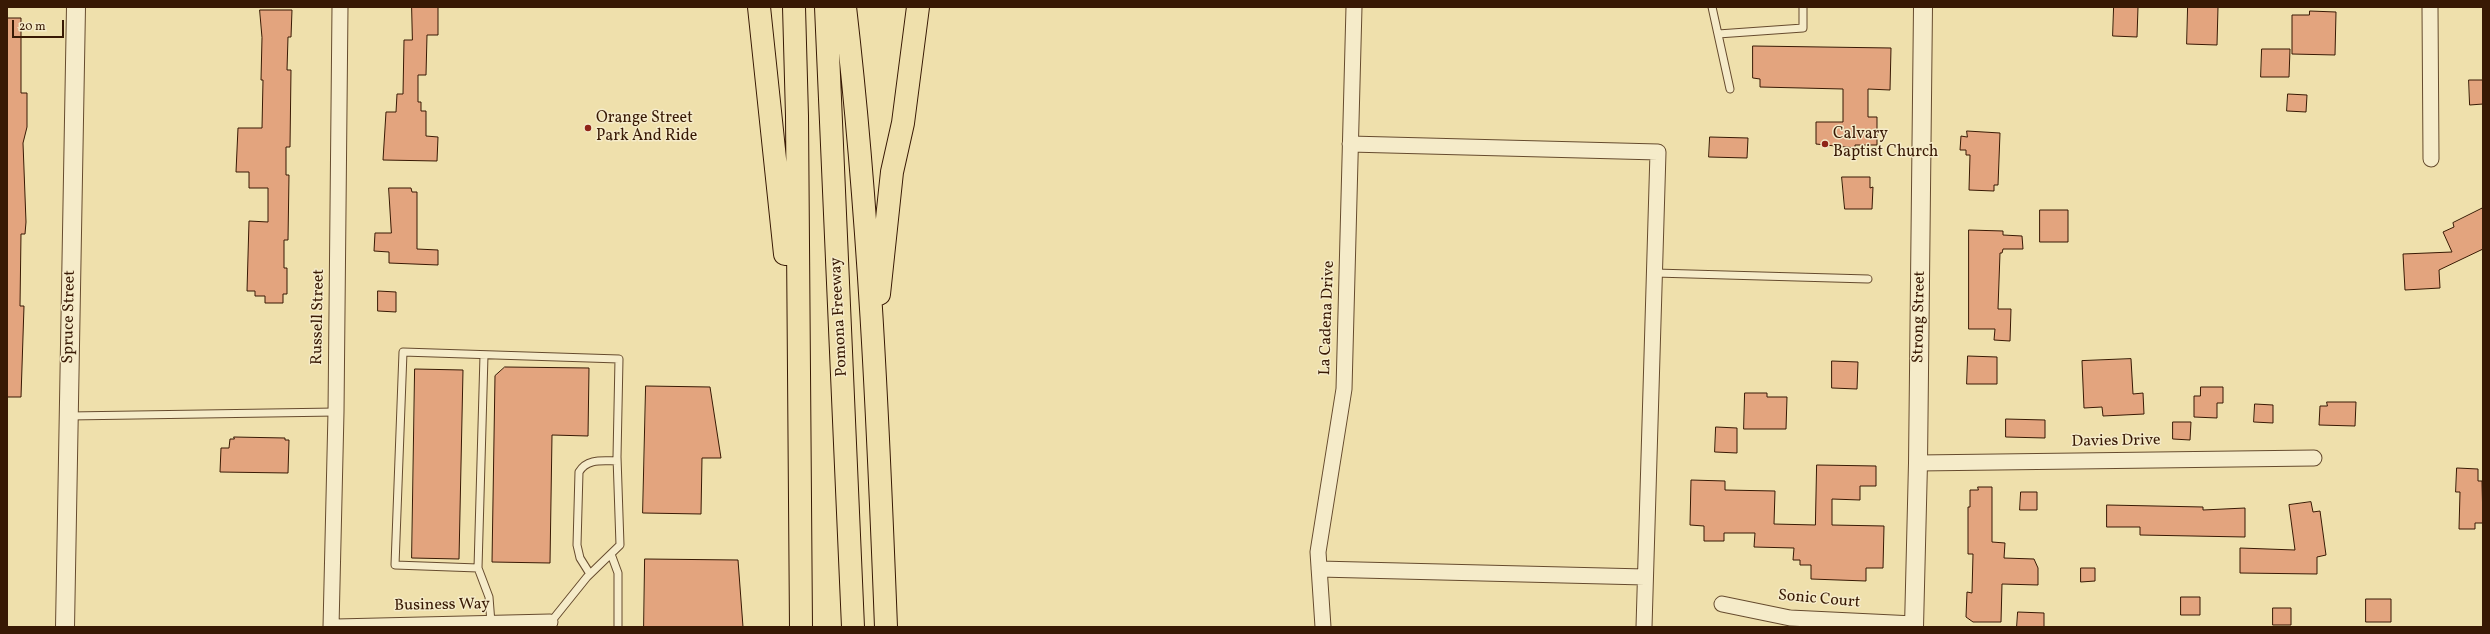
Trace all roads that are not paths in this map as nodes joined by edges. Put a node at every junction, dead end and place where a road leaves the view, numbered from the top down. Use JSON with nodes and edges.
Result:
{"nodes":[{"id":1,"x":76,"y":7,"type":"edge"},
{"id":2,"x":340,"y":7,"type":"edge"},
{"id":3,"x":759,"y":7,"type":"edge"},
{"id":4,"x":794,"y":7,"type":"edge"},
{"id":5,"x":826,"y":7,"type":"edge"},
{"id":6,"x":845,"y":7,"type":"edge"},
{"id":7,"x":918,"y":7,"type":"edge"},
{"id":8,"x":1354,"y":7,"type":"edge"},
{"id":9,"x":1712,"y":7,"type":"edge"},
{"id":10,"x":1803,"y":7,"type":"edge"},
{"id":11,"x":1923,"y":7,"type":"edge"},
{"id":12,"x":2430,"y":7,"type":"edge"},
{"id":13,"x":1718,"y":34,"type":"junction"},
{"id":14,"x":1730,"y":89,"type":"dead end"},
{"id":15,"x":1350,"y":144,"type":"junction"},
{"id":16,"x":2431,"y":159,"type":"dead end"},
{"id":17,"x":1654,"y":273,"type":"junction"},
{"id":18,"x":1868,"y":279,"type":"dead end"},
{"id":19,"x":484,"y":355,"type":"junction"},
{"id":20,"x":799,"y":406,"type":"junction"},
{"id":21,"x":336,"y":412,"type":"junction"},
{"id":22,"x":69,"y":416,"type":"junction"},
{"id":23,"x":879,"y":433,"type":"junction"},
{"id":24,"x":2314,"y":458,"type":"dead end"},
{"id":25,"x":617,"y":461,"type":"junction"},
{"id":26,"x":1918,"y":463,"type":"junction"},
{"id":27,"x":799,"y":540,"type":"junction"},
{"id":28,"x":611,"y":554,"type":"junction"},
{"id":29,"x":478,"y":568,"type":"junction"},
{"id":30,"x":1319,"y":569,"type":"junction"},
{"id":31,"x":590,"y":574,"type":"junction"},
{"id":32,"x":1645,"y":577,"type":"junction"},
{"id":33,"x":1722,"y":604,"type":"dead end"},
{"id":34,"x":551,"y":624,"type":"edge"},
{"id":35,"x":482,"y":625,"type":"edge"},
{"id":36,"x":1914,"y":626,"type":"edge"},
{"id":37,"x":64,"y":627,"type":"edge"},
{"id":38,"x":331,"y":627,"type":"edge"},
{"id":39,"x":336,"y":627,"type":"edge"},
{"id":40,"x":618,"y":627,"type":"edge"},
{"id":41,"x":792,"y":627,"type":"edge"},
{"id":42,"x":801,"y":627,"type":"edge"},
{"id":43,"x":853,"y":627,"type":"edge"},
{"id":44,"x":886,"y":627,"type":"edge"},
{"id":45,"x":1324,"y":627,"type":"edge"},
{"id":46,"x":1644,"y":627,"type":"edge"}],
"edges":[{"from":1,"to":22,"type":"street","name":"Spruce Street"},
{"from":2,"to":21,"type":"street","name":"Russell Street"},
{"from":3,"to":20,"type":"highway"},
{"from":4,"to":20,"type":"highway"},
{"from":5,"to":43,"type":"highway","name":"Pomona Freeway"},
{"from":6,"to":23,"type":"highway"},
{"from":7,"to":23,"type":"highway"},
{"from":8,"to":15,"type":"street","name":"La Cadena Drive"},
{"from":9,"to":13,"type":"lane"},
{"from":10,"to":13,"type":"lane"},
{"from":11,"to":26,"type":"street","name":"Strong Street"},
{"from":12,"to":16,"type":"street"},
{"from":13,"to":14,"type":"lane"},
{"from":15,"to":17,"type":"street"},
{"from":15,"to":30,"type":"street","name":"La Cadena Drive"},
{"from":17,"to":18,"type":"lane"},
{"from":17,"to":32,"type":"street"},
{"from":19,"to":25,"type":"lane"},
{"from":19,"to":29,"type":"lane"},
{"from":19,"to":29,"type":"lane"},
{"from":20,"to":27,"type":"highway"},
{"from":21,"to":22,"type":"lane"},
{"from":21,"to":38,"type":"street","name":"Russell Street"},
{"from":22,"to":37,"type":"street","name":"Spruce Street"},
{"from":23,"to":44,"type":"highway"},
{"from":24,"to":26,"type":"street","name":"Davies Drive"},
{"from":25,"to":28,"type":"lane"},
{"from":25,"to":31,"type":"lane"},
{"from":26,"to":36,"type":"street","name":"Strong Street"},
{"from":27,"to":41,"type":"highway"},
{"from":27,"to":42,"type":"highway"},
{"from":28,"to":31,"type":"lane"},
{"from":28,"to":40,"type":"lane"},
{"from":29,"to":35,"type":"lane"},
{"from":30,"to":32,"type":"street"},
{"from":30,"to":45,"type":"street","name":"La Cadena Drive"},
{"from":31,"to":34,"type":"lane"},
{"from":32,"to":46,"type":"street"},
{"from":33,"to":36,"type":"street","name":"Sonic Court"},
{"from":34,"to":35,"type":"street","name":"Business Way"},
{"from":35,"to":39,"type":"street","name":"Business Way"}]}
